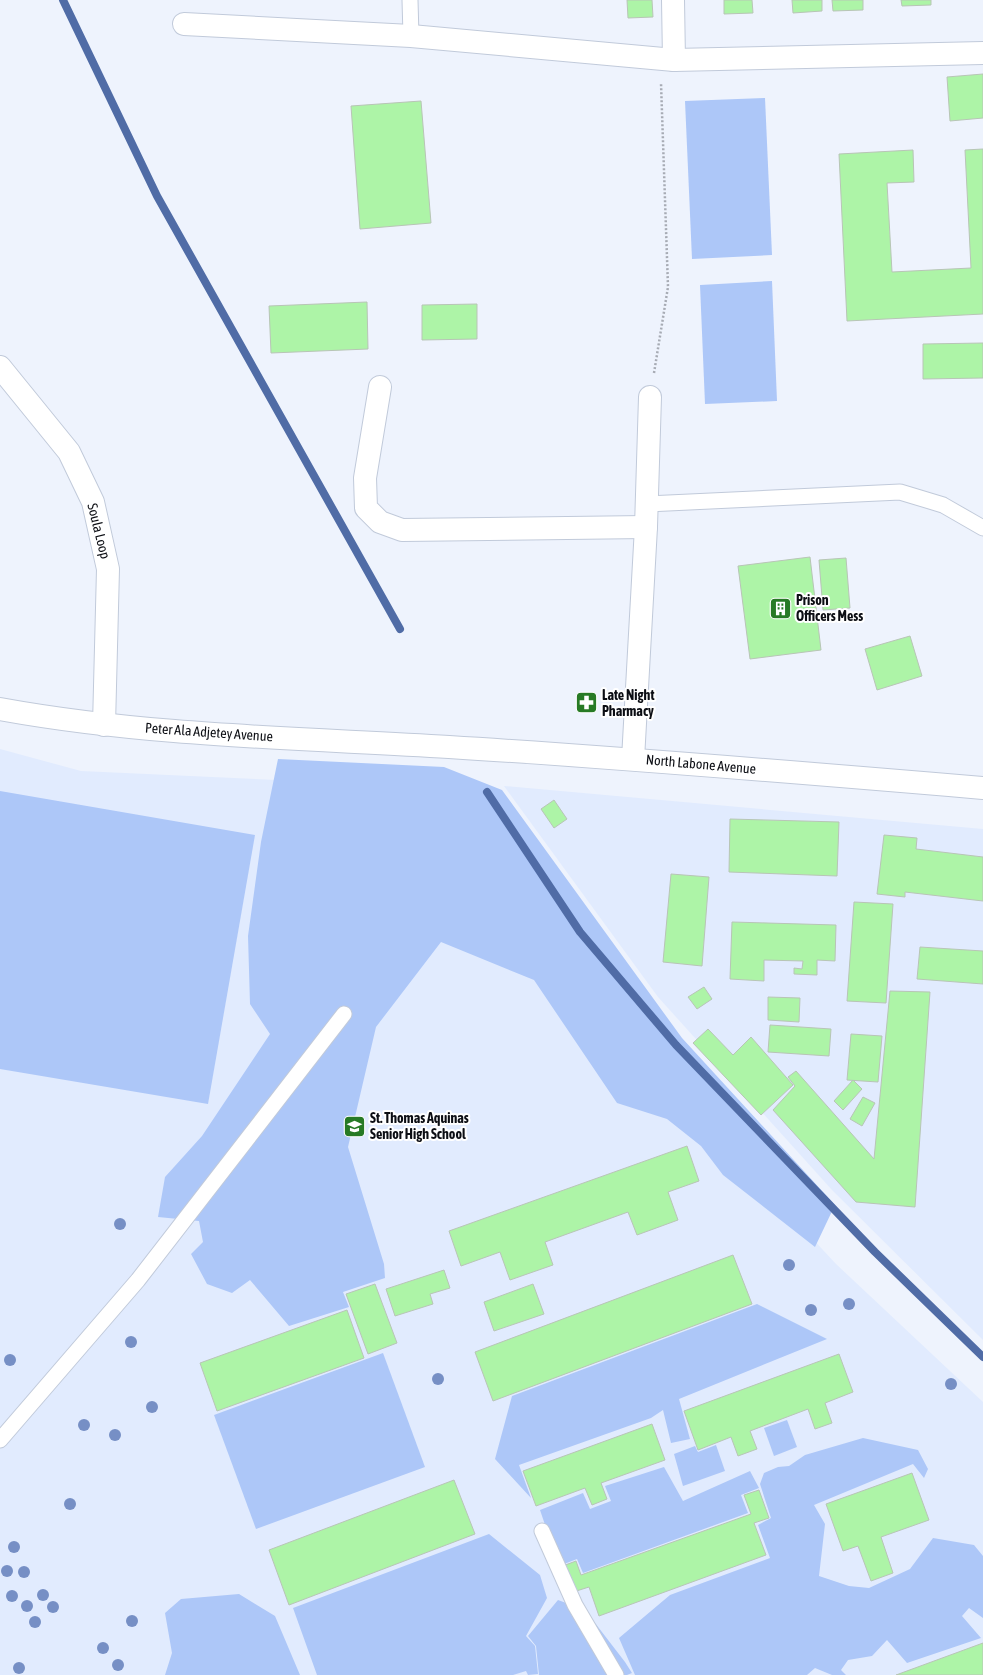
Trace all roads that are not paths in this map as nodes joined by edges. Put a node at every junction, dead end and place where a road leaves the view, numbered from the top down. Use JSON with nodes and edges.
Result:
{"nodes":[{"id":1,"x":410,"y":0,"type":"edge"},
{"id":2,"x":673,"y":0,"type":"edge"},
{"id":3,"x":184,"y":24,"type":"dead end"},
{"id":4,"x":411,"y":36,"type":"junction"},
{"id":5,"x":983,"y":53,"type":"edge"},
{"id":6,"x":667,"y":59,"type":"junction"},
{"id":7,"x":0,"y":367,"type":"edge"},
{"id":8,"x":380,"y":387,"type":"dead end"},
{"id":9,"x":650,"y":397,"type":"road end"},
{"id":10,"x":647,"y":504,"type":"junction"},
{"id":11,"x":646,"y":527,"type":"junction"},
{"id":12,"x":983,"y":528,"type":"edge"},
{"id":13,"x":0,"y":709,"type":"edge"},
{"id":14,"x":104,"y":724,"type":"junction"},
{"id":15,"x":419,"y":746,"type":"joint"},
{"id":16,"x":633,"y":759,"type":"junction"},
{"id":17,"x":983,"y":788,"type":"edge"},
{"id":18,"x":344,"y":1014,"type":"dead end"},
{"id":19,"x":0,"y":1440,"type":"edge"},
{"id":20,"x":542,"y":1531,"type":"dead end"},
{"id":21,"x":616,"y":1675,"type":"edge"}],
"edges":[{"from":1,"to":4,"type":"lane"},
{"from":2,"to":6,"type":"street"},
{"from":3,"to":4,"type":"street"},
{"from":4,"to":6,"type":"street"},
{"from":5,"to":6,"type":"street"},
{"from":7,"to":14,"type":"street","name":"Soula Loop"},
{"from":8,"to":11,"type":"street"},
{"from":9,"to":10,"type":"street"},
{"from":10,"to":11,"type":"street"},
{"from":10,"to":12,"type":"lane"},
{"from":11,"to":16,"type":"street"},
{"from":13,"to":14,"type":"street","name":"Peter Ala Adjetey Avenue"},
{"from":14,"to":15,"type":"street","name":"Peter Ala Adjetey Avenue"},
{"from":15,"to":16,"type":"street","name":"North Labone Avenue"},
{"from":16,"to":17,"type":"street","name":"North Labone Avenue"},
{"from":18,"to":19,"type":"lane"},
{"from":20,"to":21,"type":"lane"}]}
